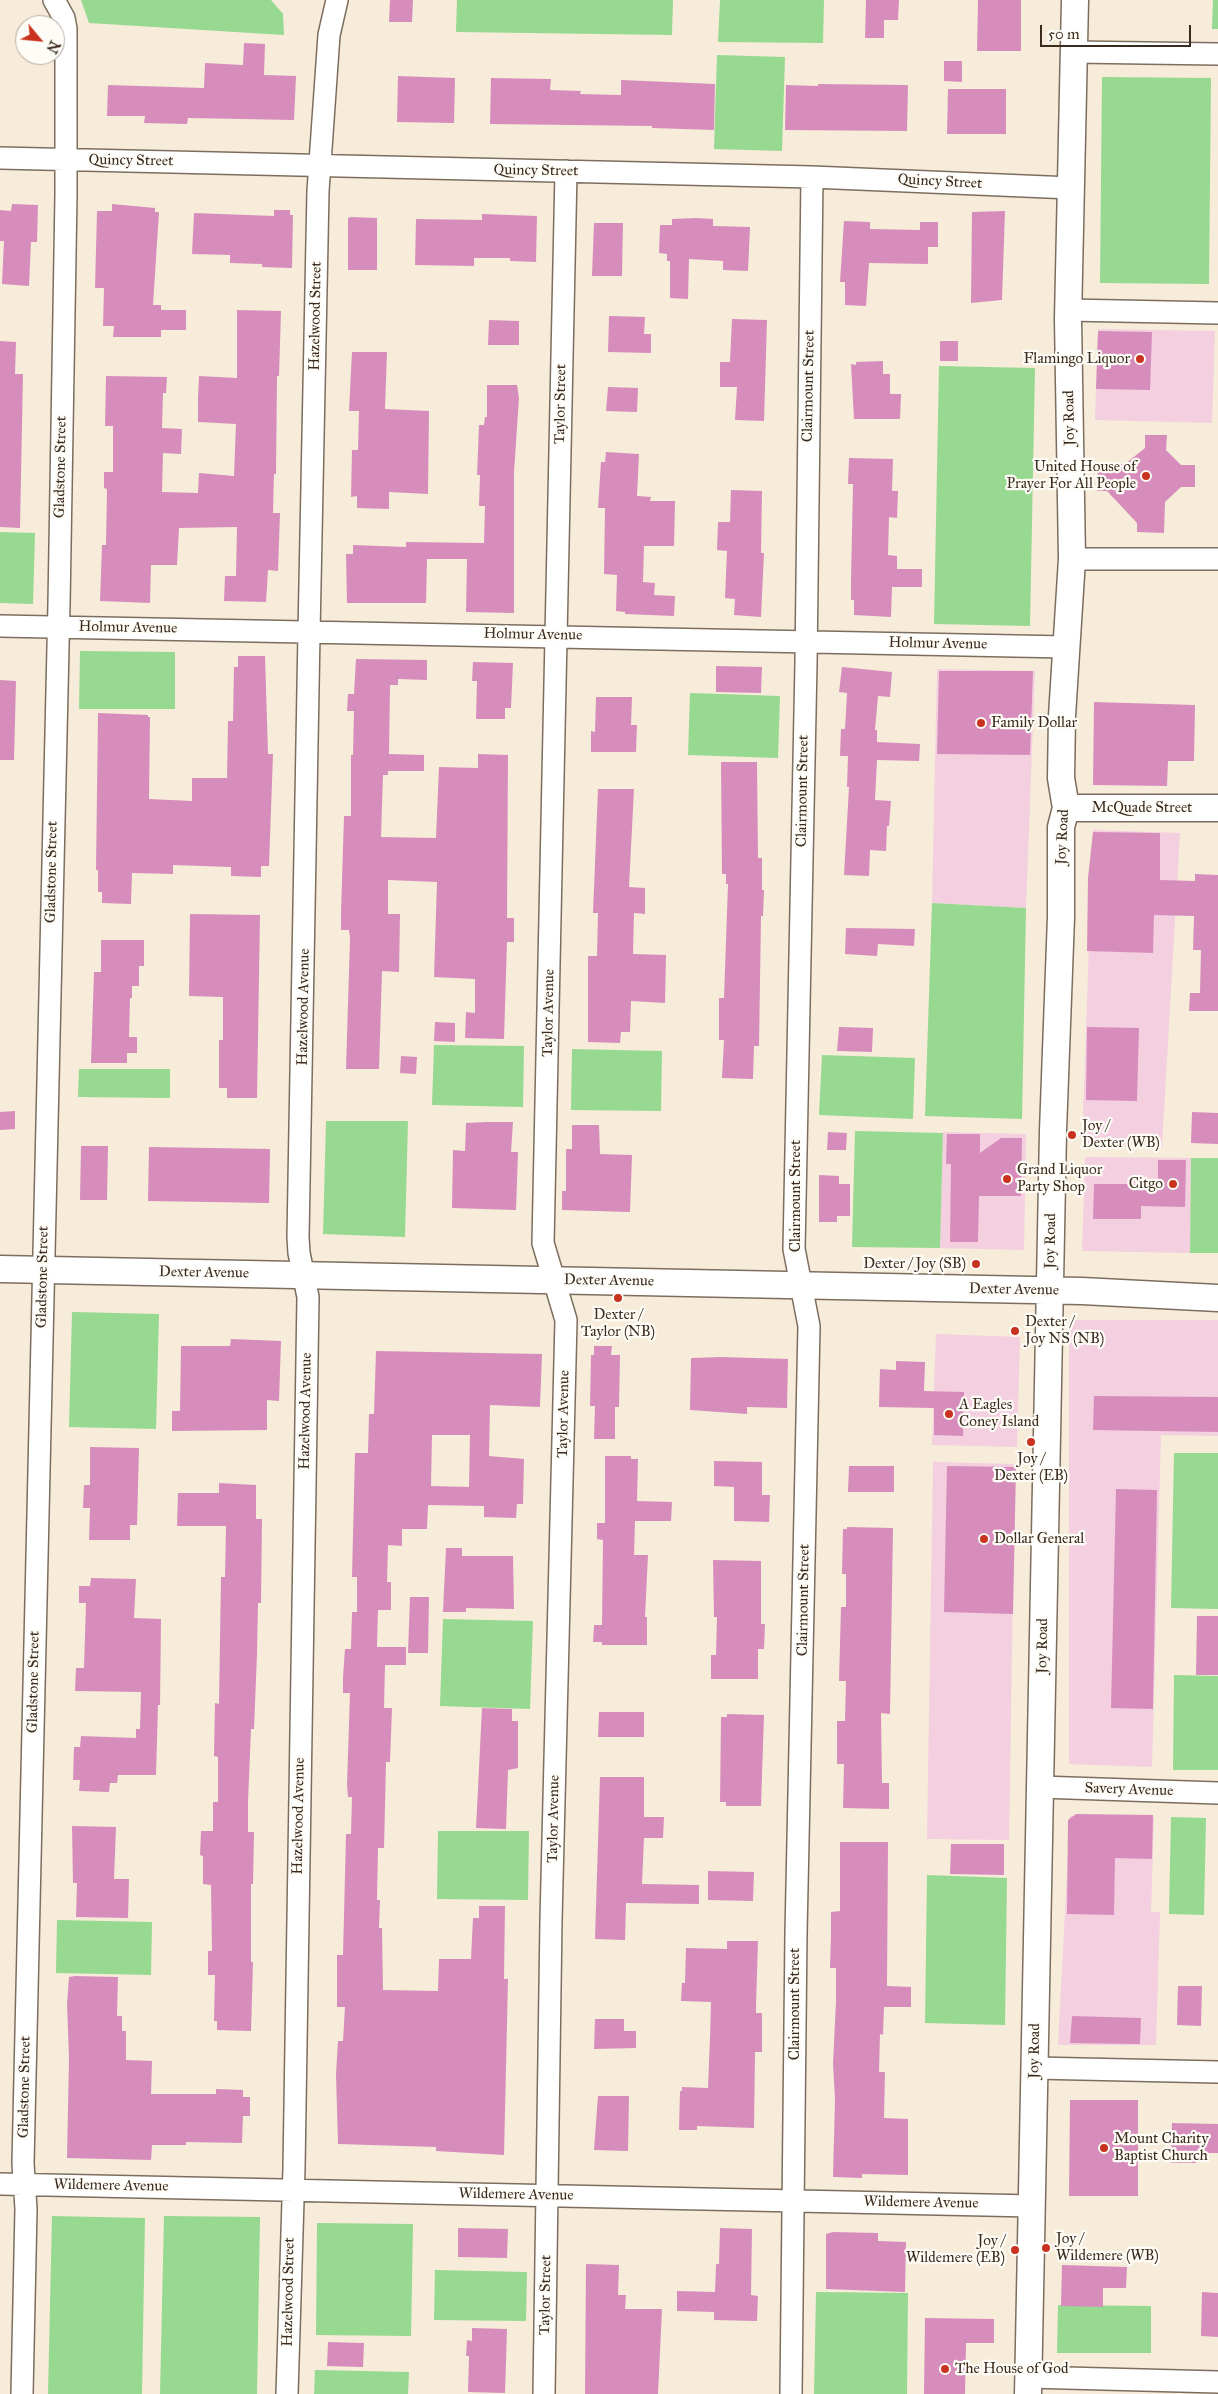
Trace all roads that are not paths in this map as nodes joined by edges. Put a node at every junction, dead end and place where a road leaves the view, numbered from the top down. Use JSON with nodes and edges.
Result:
{"nodes":[{"id":1,"x":54,"y":0,"type":"edge"},
{"id":2,"x":337,"y":0,"type":"edge"},
{"id":3,"x":1074,"y":0,"type":"edge"},
{"id":4,"x":1074,"y":52,"type":"junction"},
{"id":5,"x":1218,"y":54,"type":"edge"},
{"id":6,"x":0,"y":158,"type":"edge"},
{"id":7,"x":64,"y":160,"type":"junction"},
{"id":8,"x":321,"y":165,"type":"junction"},
{"id":9,"x":566,"y":171,"type":"junction"},
{"id":10,"x":812,"y":177,"type":"junction"},
{"id":11,"x":1071,"y":188,"type":"junction"},
{"id":12,"x":1068,"y":310,"type":"junction"},
{"id":13,"x":1218,"y":312,"type":"edge"},
{"id":14,"x":1072,"y":559,"type":"junction"},
{"id":15,"x":1218,"y":559,"type":"edge"},
{"id":16,"x":0,"y":626,"type":"edge"},
{"id":17,"x":58,"y":627,"type":"junction"},
{"id":18,"x":309,"y":633,"type":"junction"},
{"id":19,"x":556,"y":636,"type":"junction"},
{"id":20,"x":806,"y":642,"type":"junction"},
{"id":21,"x":1066,"y":647,"type":"junction"},
{"id":22,"x":1066,"y":808,"type":"junction"},
{"id":23,"x":1218,"y":808,"type":"edge"},
{"id":24,"x":0,"y":1270,"type":"edge"},
{"id":25,"x":43,"y":1270,"type":"junction"},
{"id":26,"x":303,"y":1276,"type":"junction"},
{"id":27,"x":555,"y":1280,"type":"junction"},
{"id":28,"x":802,"y":1285,"type":"junction"},
{"id":29,"x":1050,"y":1290,"type":"junction"},
{"id":30,"x":1218,"y":1298,"type":"edge"},
{"id":31,"x":1040,"y":1788,"type":"junction"},
{"id":32,"x":1218,"y":1793,"type":"edge"},
{"id":33,"x":1035,"y":2068,"type":"junction"},
{"id":34,"x":1218,"y":2072,"type":"edge"},
{"id":35,"x":0,"y":2184,"type":"edge"},
{"id":36,"x":24,"y":2184,"type":"junction"},
{"id":37,"x":292,"y":2190,"type":"junction"},
{"id":38,"x":547,"y":2196,"type":"junction"},
{"id":39,"x":793,"y":2200,"type":"junction"},
{"id":40,"x":1032,"y":2206,"type":"junction"},
{"id":41,"x":1218,"y":2382,"type":"edge"},
{"id":42,"x":1028,"y":2385,"type":"edge"},
{"id":43,"x":22,"y":2394,"type":"edge"},
{"id":44,"x":287,"y":2394,"type":"edge"},
{"id":45,"x":544,"y":2394,"type":"edge"},
{"id":46,"x":791,"y":2394,"type":"edge"}],
"edges":[{"from":1,"to":7,"type":"street","name":"Gladstone Street"},
{"from":2,"to":8,"type":"street","name":"Hazelwood Street"},
{"from":3,"to":4,"type":"street","name":"Joy Road"},
{"from":4,"to":5,"type":"street"},
{"from":4,"to":11,"type":"street","name":"Joy Road"},
{"from":6,"to":7,"type":"street","name":"Quincy Street"},
{"from":7,"to":8,"type":"street","name":"Quincy Street"},
{"from":7,"to":17,"type":"street","name":"Gladstone Street"},
{"from":8,"to":9,"type":"street","name":"Quincy Street"},
{"from":8,"to":18,"type":"street","name":"Hazelwood Street"},
{"from":9,"to":10,"type":"street","name":"Quincy Street"},
{"from":9,"to":19,"type":"street","name":"Taylor Street"},
{"from":10,"to":11,"type":"street","name":"Quincy Street"},
{"from":10,"to":20,"type":"street","name":"Clairmount Street"},
{"from":11,"to":12,"type":"street","name":"Joy Road"},
{"from":12,"to":13,"type":"street"},
{"from":12,"to":14,"type":"street","name":"Joy Road"},
{"from":14,"to":15,"type":"street"},
{"from":14,"to":21,"type":"street","name":"Joy Road"},
{"from":16,"to":17,"type":"street","name":"Holmur Avenue"},
{"from":17,"to":18,"type":"street","name":"Holmur Avenue"},
{"from":17,"to":25,"type":"street","name":"Gladstone Street"},
{"from":18,"to":19,"type":"street","name":"Holmur Avenue"},
{"from":18,"to":26,"type":"street","name":"Hazelwood Avenue"},
{"from":19,"to":20,"type":"street","name":"Holmur Avenue"},
{"from":19,"to":27,"type":"street","name":"Taylor Avenue"},
{"from":20,"to":21,"type":"street","name":"Holmur Avenue"},
{"from":20,"to":28,"type":"street","name":"Clairmount Street"},
{"from":21,"to":22,"type":"street","name":"Joy Road"},
{"from":22,"to":23,"type":"street","name":"McQuade Street"},
{"from":22,"to":29,"type":"street","name":"Joy Road"},
{"from":24,"to":25,"type":"street","name":"Dexter Avenue"},
{"from":25,"to":26,"type":"street","name":"Dexter Avenue"},
{"from":25,"to":36,"type":"street","name":"Gladstone Street"},
{"from":26,"to":27,"type":"street","name":"Dexter Avenue"},
{"from":26,"to":37,"type":"street","name":"Hazelwood Avenue"},
{"from":27,"to":28,"type":"street","name":"Dexter Avenue"},
{"from":27,"to":38,"type":"street","name":"Taylor Avenue"},
{"from":28,"to":29,"type":"street","name":"Dexter Avenue"},
{"from":28,"to":39,"type":"street","name":"Clairmount Street"},
{"from":29,"to":30,"type":"street","name":"Dexter Avenue"},
{"from":29,"to":31,"type":"street","name":"Joy Road"},
{"from":31,"to":32,"type":"street","name":"Savery Avenue"},
{"from":31,"to":33,"type":"street","name":"Joy Road"},
{"from":33,"to":34,"type":"street"},
{"from":33,"to":40,"type":"street","name":"Joy Road"},
{"from":35,"to":36,"type":"street","name":"Wildemere Avenue"},
{"from":36,"to":37,"type":"street","name":"Wildemere Avenue"},
{"from":36,"to":43,"type":"street","name":"Gladstone Street"},
{"from":37,"to":38,"type":"street","name":"Wildemere Avenue"},
{"from":37,"to":44,"type":"street","name":"Hazelwood Street"},
{"from":38,"to":39,"type":"street","name":"Wildemere Avenue"},
{"from":38,"to":45,"type":"street","name":"Taylor Street"},
{"from":39,"to":40,"type":"street","name":"Wildemere Avenue"},
{"from":39,"to":46,"type":"street","name":"Clairmount Street"},
{"from":40,"to":42,"type":"street","name":"Joy Road"},
{"from":41,"to":42,"type":"street"}]}
